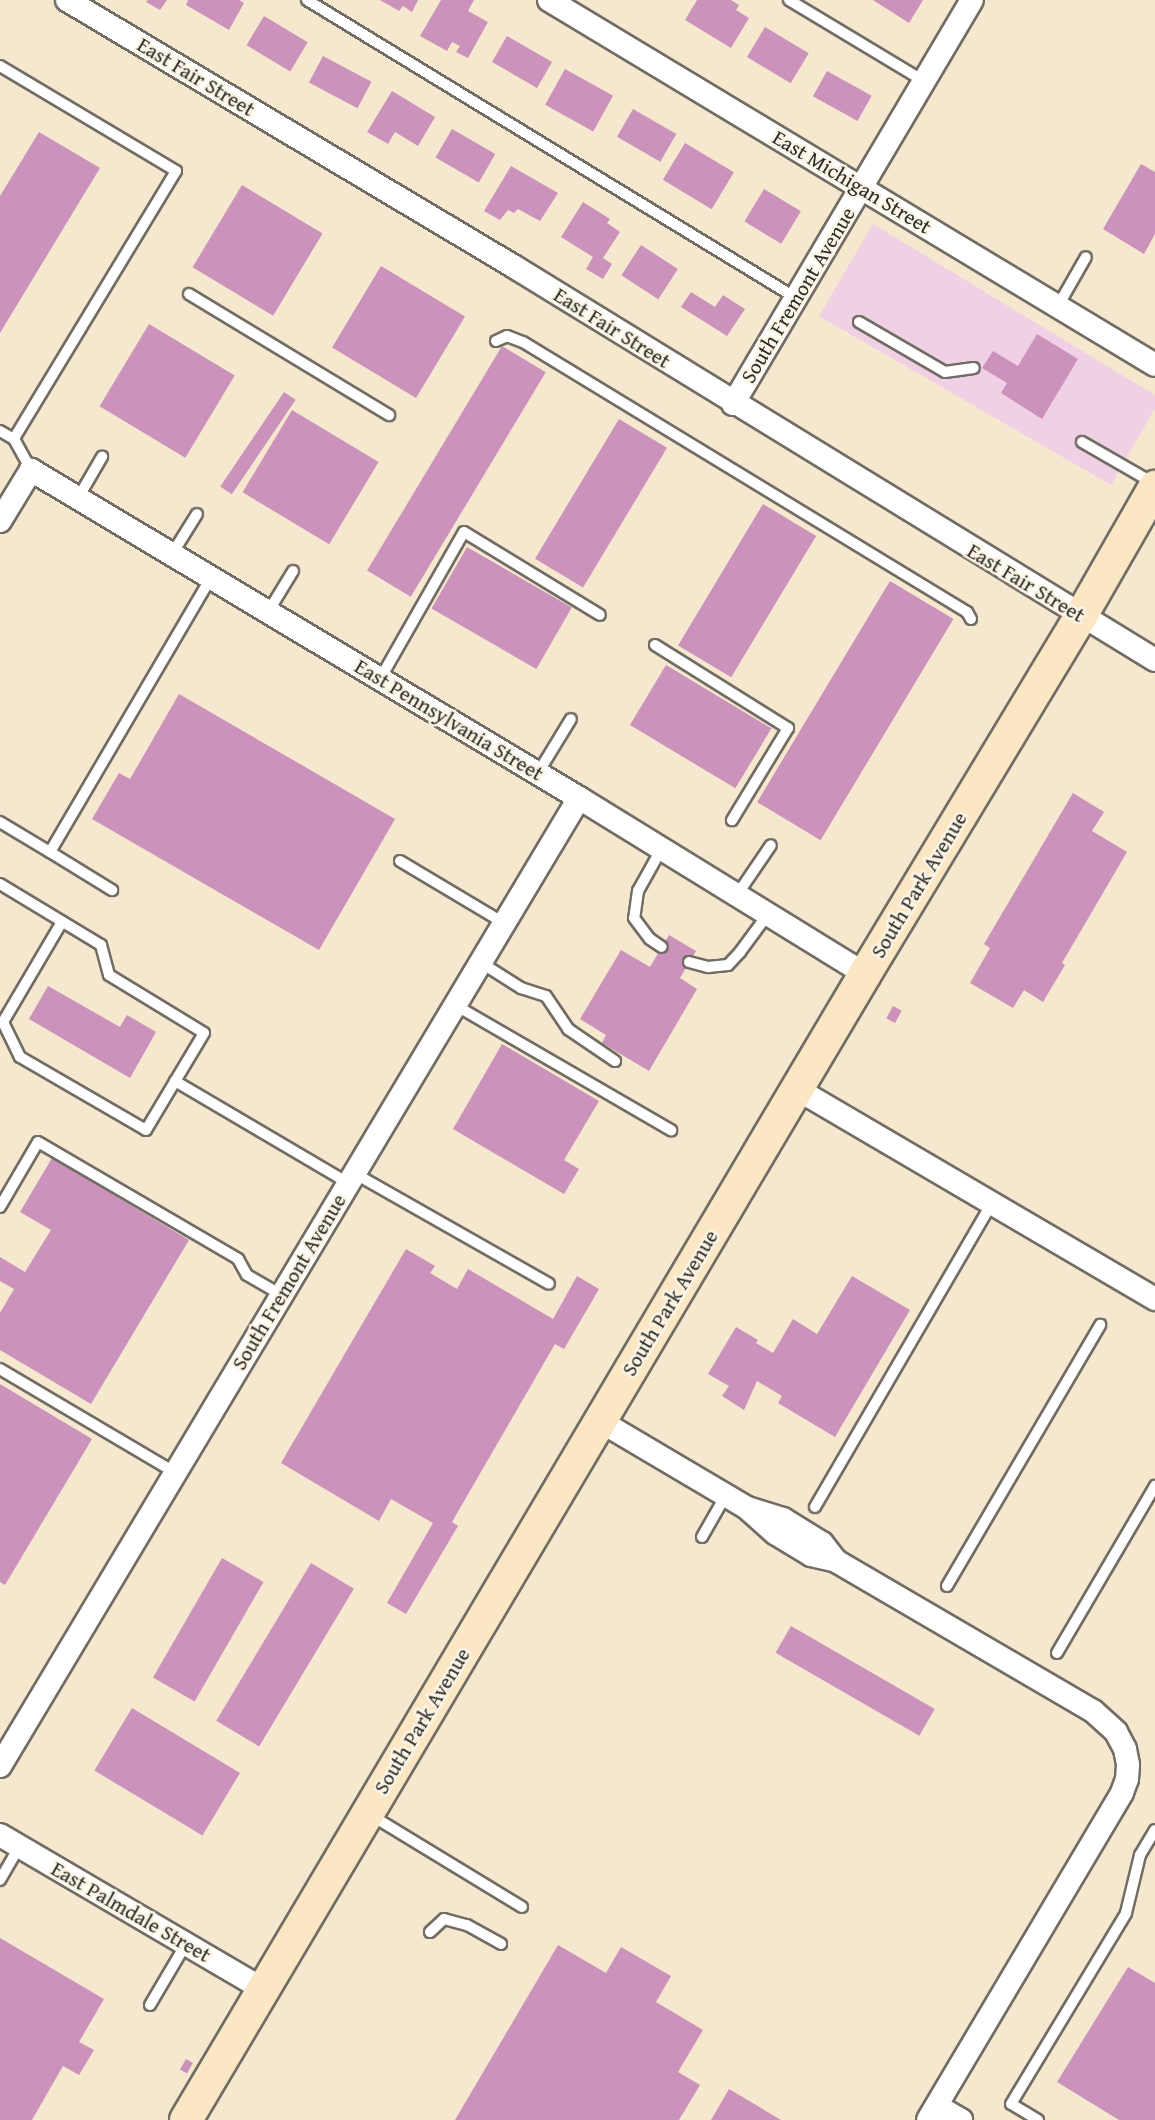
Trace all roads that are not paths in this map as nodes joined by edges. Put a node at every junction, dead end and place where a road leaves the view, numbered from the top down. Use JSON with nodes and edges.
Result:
{"nodes":[{"id":1,"x":67,"y":0,"type":"edge"},
{"id":2,"x":307,"y":0,"type":"edge"},
{"id":3,"x":549,"y":0,"type":"edge"},
{"id":4,"x":789,"y":0,"type":"edge"},
{"id":5,"x":972,"y":0,"type":"edge"},
{"id":6,"x":0,"y":66,"type":"edge"},
{"id":7,"x":924,"y":81,"type":"junction"},
{"id":8,"x":861,"y":188,"type":"junction"},
{"id":9,"x":1086,"y":257,"type":"dead end"},
{"id":10,"x":189,"y":294,"type":"dead end"},
{"id":11,"x":796,"y":298,"type":"junction"},
{"id":12,"x":1058,"y":306,"type":"junction"},
{"id":13,"x":859,"y":322,"type":"dead end"},
{"id":14,"x":495,"y":341,"type":"dead end"},
{"id":15,"x":1155,"y":365,"type":"edge"},
{"id":16,"x":974,"y":368,"type":"dead end"},
{"id":17,"x":734,"y":404,"type":"junction"},
{"id":18,"x":389,"y":415,"type":"dead end"},
{"id":19,"x":0,"y":431,"type":"edge"},
{"id":20,"x":14,"y":439,"type":"junction"},
{"id":21,"x":1082,"y":442,"type":"dead end"},
{"id":22,"x":102,"y":457,"type":"dead end"},
{"id":23,"x":31,"y":470,"type":"junction"},
{"id":24,"x":1155,"y":486,"type":"edge"},
{"id":25,"x":78,"y":498,"type":"junction"},
{"id":26,"x":197,"y":514,"type":"dead end"},
{"id":27,"x":0,"y":521,"type":"edge"},
{"id":28,"x":172,"y":554,"type":"junction"},
{"id":29,"x":293,"y":571,"type":"dead end"},
{"id":30,"x":211,"y":578,"type":"junction"},
{"id":31,"x":268,"y":612,"type":"junction"},
{"id":32,"x":600,"y":615,"type":"dead end"},
{"id":33,"x":1081,"y":616,"type":"junction"},
{"id":34,"x":971,"y":619,"type":"dead end"},
{"id":35,"x":655,"y":645,"type":"dead end"},
{"id":36,"x":1155,"y":660,"type":"edge"},
{"id":37,"x":380,"y":679,"type":"junction"},
{"id":38,"x":571,"y":719,"type":"dead end"},
{"id":39,"x":538,"y":773,"type":"junction"},
{"id":40,"x":579,"y":798,"type":"junction"},
{"id":41,"x":732,"y":820,"type":"dead end"},
{"id":42,"x":0,"y":822,"type":"edge"},
{"id":43,"x":771,"y":845,"type":"dead end"},
{"id":44,"x":662,"y":848,"type":"junction"},
{"id":45,"x":50,"y":852,"type":"junction"},
{"id":46,"x":400,"y":861,"type":"dead end"},
{"id":47,"x":0,"y":884,"type":"edge"},
{"id":48,"x":112,"y":890,"type":"dead end"},
{"id":49,"x":737,"y":895,"type":"junction"},
{"id":50,"x":768,"y":914,"type":"junction"},
{"id":51,"x":62,"y":922,"type":"junction"},
{"id":52,"x":504,"y":923,"type":"junction"},
{"id":53,"x":662,"y":947,"type":"dead end"},
{"id":54,"x":480,"y":962,"type":"junction"},
{"id":55,"x":689,"y":962,"type":"dead end"},
{"id":56,"x":865,"y":974,"type":"junction"},
{"id":57,"x":455,"y":1005,"type":"junction"},
{"id":58,"x":615,"y":1061,"type":"dead end"},
{"id":59,"x":175,"y":1081,"type":"junction"},
{"id":60,"x":797,"y":1089,"type":"junction"},
{"id":61,"x":671,"y":1130,"type":"dead end"},
{"id":62,"x":351,"y":1178,"type":"junction"},
{"id":63,"x":992,"y":1203,"type":"junction"},
{"id":64,"x":0,"y":1207,"type":"edge"},
{"id":65,"x":549,"y":1284,"type":"dead end"},
{"id":66,"x":281,"y":1295,"type":"junction"},
{"id":67,"x":1155,"y":1299,"type":"edge"},
{"id":68,"x":1100,"y":1325,"type":"dead end"},
{"id":69,"x":0,"y":1369,"type":"edge"},
{"id":70,"x":600,"y":1421,"type":"junction"},
{"id":71,"x":176,"y":1473,"type":"junction"},
{"id":72,"x":1155,"y":1486,"type":"edge"},
{"id":73,"x":726,"y":1495,"type":"junction"},
{"id":74,"x":815,"y":1507,"type":"dead end"},
{"id":75,"x":702,"y":1537,"type":"dead end"},
{"id":76,"x":947,"y":1586,"type":"dead end"},
{"id":77,"x":1057,"y":1653,"type":"dead end"},
{"id":78,"x":0,"y":1766,"type":"edge"},
{"id":79,"x":367,"y":1813,"type":"junction"},
{"id":80,"x":1155,"y":1830,"type":"edge"},
{"id":81,"x":0,"y":1835,"type":"edge"},
{"id":82,"x":20,"y":1846,"type":"junction"},
{"id":83,"x":0,"y":1880,"type":"edge"},
{"id":84,"x":522,"y":1907,"type":"dead end"},
{"id":85,"x":430,"y":1932,"type":"dead end"},
{"id":86,"x":186,"y":1944,"type":"junction"},
{"id":87,"x":501,"y":1944,"type":"dead end"},
{"id":88,"x":263,"y":1989,"type":"junction"},
{"id":89,"x":150,"y":2005,"type":"dead end"},
{"id":90,"x":933,"y":2113,"type":"edge"},
{"id":91,"x":186,"y":2120,"type":"edge"},
{"id":92,"x":961,"y":2120,"type":"edge"},
{"id":93,"x":1038,"y":2120,"type":"edge"}],
"edges":[{"from":1,"to":17,"type":"street","name":"East Fair Street"},
{"from":2,"to":11,"type":"lane"},
{"from":3,"to":8,"type":"street","name":"East Michigan Street"},
{"from":4,"to":7,"type":"lane"},
{"from":5,"to":7,"type":"street","name":"South Fremont Avenue"},
{"from":6,"to":20,"type":"lane"},
{"from":7,"to":8,"type":"street","name":"South Fremont Avenue"},
{"from":8,"to":11,"type":"street","name":"South Fremont Avenue"},
{"from":8,"to":12,"type":"street","name":"East Michigan Street"},
{"from":9,"to":12,"type":"lane"},
{"from":10,"to":18,"type":"lane"},
{"from":11,"to":17,"type":"street","name":"South Fremont Avenue"},
{"from":12,"to":15,"type":"street","name":"East Michigan Street"},
{"from":13,"to":16,"type":"lane"},
{"from":14,"to":34,"type":"lane"},
{"from":17,"to":33,"type":"street","name":"East Fair Street"},
{"from":19,"to":20,"type":"lane"},
{"from":20,"to":23,"type":"lane"},
{"from":21,"to":24,"type":"lane"},
{"from":22,"to":25,"type":"lane"},
{"from":23,"to":25,"type":"street","name":"East Pennsylvania Street"},
{"from":23,"to":27,"type":"street"},
{"from":24,"to":33,"type":"main road","name":"South Park Avenue"},
{"from":25,"to":28,"type":"street","name":"East Pennsylvania Street"},
{"from":26,"to":28,"type":"lane"},
{"from":28,"to":30,"type":"street","name":"East Pennsylvania Street"},
{"from":29,"to":31,"type":"lane"},
{"from":30,"to":31,"type":"street","name":"East Pennsylvania Street"},
{"from":30,"to":45,"type":"lane"},
{"from":31,"to":37,"type":"street","name":"East Pennsylvania Street"},
{"from":32,"to":37,"type":"lane"},
{"from":33,"to":36,"type":"street","name":"East Fair Street"},
{"from":33,"to":56,"type":"main road","name":"South Park Avenue"},
{"from":35,"to":41,"type":"lane"},
{"from":37,"to":39,"type":"street","name":"East Pennsylvania Street"},
{"from":38,"to":39,"type":"lane"},
{"from":39,"to":40,"type":"street","name":"East Pennsylvania Street"},
{"from":40,"to":44,"type":"street","name":"East Pennsylvania Street"},
{"from":40,"to":52,"type":"street","name":"South Fremont Avenue"},
{"from":42,"to":45,"type":"lane"},
{"from":43,"to":49,"type":"lane"},
{"from":44,"to":49,"type":"street","name":"East Pennsylvania Street"},
{"from":44,"to":53,"type":"lane"},
{"from":45,"to":48,"type":"lane"},
{"from":46,"to":52,"type":"lane"},
{"from":47,"to":51,"type":"lane"},
{"from":49,"to":50,"type":"street","name":"East Pennsylvania Street"},
{"from":50,"to":55,"type":"lane"},
{"from":50,"to":56,"type":"street","name":"East Pennsylvania Street"},
{"from":51,"to":59,"type":"lane"},
{"from":51,"to":59,"type":"lane"},
{"from":52,"to":54,"type":"street","name":"South Fremont Avenue"},
{"from":54,"to":57,"type":"street","name":"South Fremont Avenue"},
{"from":54,"to":58,"type":"lane"},
{"from":56,"to":60,"type":"main road","name":"South Park Avenue"},
{"from":57,"to":61,"type":"lane"},
{"from":57,"to":62,"type":"street","name":"South Fremont Avenue"},
{"from":59,"to":62,"type":"lane"},
{"from":60,"to":63,"type":"street"},
{"from":60,"to":70,"type":"main road","name":"South Park Avenue"},
{"from":62,"to":65,"type":"lane"},
{"from":62,"to":66,"type":"street","name":"South Fremont Avenue"},
{"from":63,"to":67,"type":"street"},
{"from":63,"to":74,"type":"lane"},
{"from":64,"to":66,"type":"lane"},
{"from":66,"to":71,"type":"street","name":"South Fremont Avenue"},
{"from":68,"to":76,"type":"lane"},
{"from":69,"to":71,"type":"lane"},
{"from":70,"to":73,"type":"street"},
{"from":70,"to":79,"type":"main road","name":"South Park Avenue"},
{"from":71,"to":78,"type":"street","name":"South Fremont Avenue"},
{"from":72,"to":77,"type":"lane"},
{"from":73,"to":75,"type":"lane"},
{"from":73,"to":90,"type":"street"},
{"from":79,"to":84,"type":"lane"},
{"from":79,"to":88,"type":"main road","name":"South Park Avenue"},
{"from":80,"to":93,"type":"lane"},
{"from":81,"to":82,"type":"street","name":"East Palmdale Street"},
{"from":82,"to":83,"type":"lane"},
{"from":82,"to":86,"type":"street","name":"East Palmdale Street"},
{"from":85,"to":87,"type":"lane"},
{"from":86,"to":88,"type":"street","name":"East Palmdale Street"},
{"from":86,"to":89,"type":"lane"},
{"from":88,"to":91,"type":"main road","name":"South Park Avenue"},
{"from":90,"to":92,"type":"street"}]}
